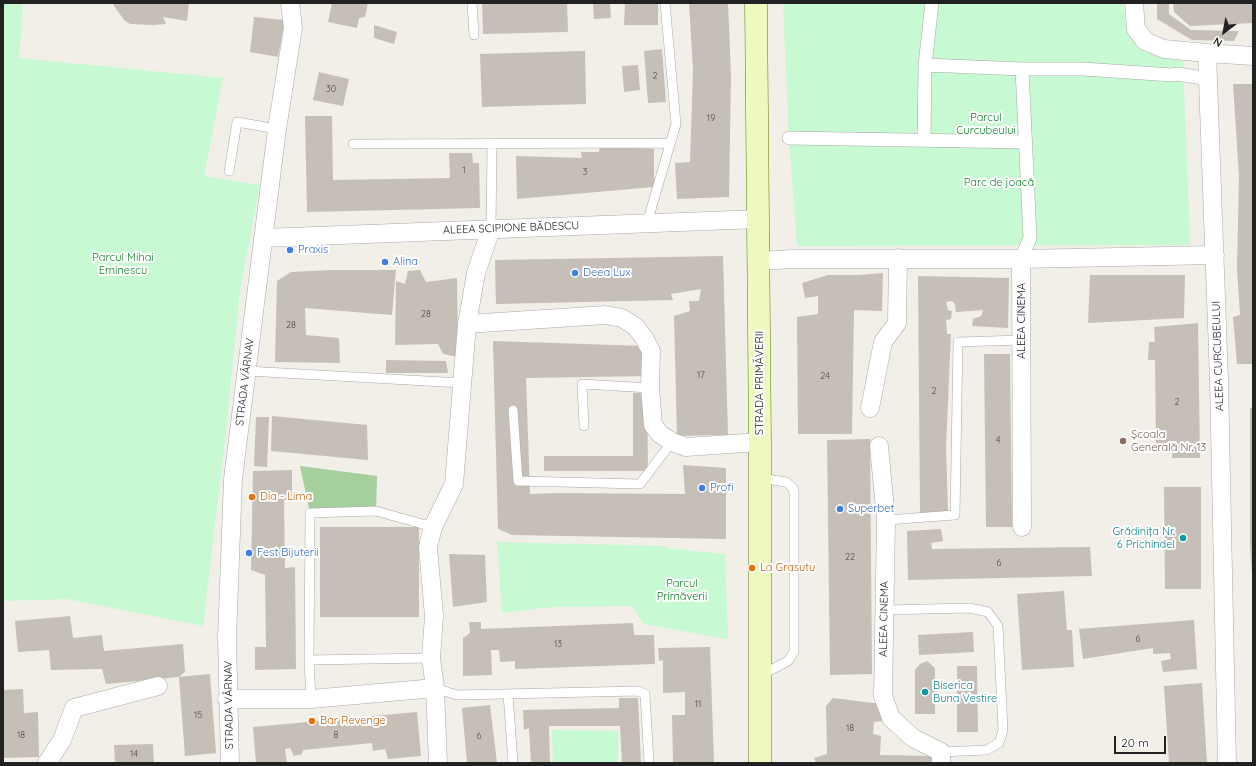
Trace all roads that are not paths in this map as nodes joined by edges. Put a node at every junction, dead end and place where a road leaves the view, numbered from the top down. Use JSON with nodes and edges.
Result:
{"nodes":[{"id":1,"x":290,"y":3,"type":"edge"},
{"id":2,"x":472,"y":3,"type":"edge"},
{"id":3,"x":665,"y":3,"type":"edge"},
{"id":4,"x":756,"y":3,"type":"edge"},
{"id":5,"x":932,"y":3,"type":"edge"},
{"id":6,"x":1134,"y":3,"type":"edge"},
{"id":7,"x":474,"y":35,"type":"dead end"},
{"id":8,"x":1207,"y":53,"type":"junction"},
{"id":9,"x":1253,"y":56,"type":"edge"},
{"id":10,"x":924,"y":65,"type":"junction"},
{"id":11,"x":1022,"y":69,"type":"junction"},
{"id":12,"x":1209,"y":79,"type":"junction"},
{"id":13,"x":277,"y":129,"type":"junction"},
{"id":14,"x":789,"y":138,"type":"dead end"},
{"id":15,"x":924,"y":140,"type":"junction"},
{"id":16,"x":669,"y":142,"type":"junction"},
{"id":17,"x":1025,"y":142,"type":"junction"},
{"id":18,"x":353,"y":144,"type":"dead end"},
{"id":19,"x":492,"y":144,"type":"junction"},
{"id":20,"x":228,"y":171,"type":"dead end"},
{"id":21,"x":759,"y":219,"type":"junction"},
{"id":22,"x":647,"y":223,"type":"junction"},
{"id":23,"x":492,"y":229,"type":"junction"},
{"id":24,"x":263,"y":238,"type":"junction"},
{"id":25,"x":1215,"y":255,"type":"junction"},
{"id":26,"x":898,"y":258,"type":"junction"},
{"id":27,"x":1022,"y":258,"type":"junction"},
{"id":28,"x":759,"y":261,"type":"junction"},
{"id":29,"x":467,"y":324,"type":"junction"},
{"id":30,"x":1022,"y":340,"type":"junction"},
{"id":31,"x":247,"y":371,"type":"junction"},
{"id":32,"x":462,"y":383,"type":"junction"},
{"id":33,"x":650,"y":388,"type":"junction"},
{"id":34,"x":870,"y":408,"type":"dead end"},
{"id":35,"x":513,"y":410,"type":"dead end"},
{"id":36,"x":584,"y":426,"type":"dead end"},
{"id":37,"x":672,"y":442,"type":"junction"},
{"id":38,"x":760,"y":442,"type":"junction"},
{"id":39,"x":879,"y":446,"type":"dead end"},
{"id":40,"x":760,"y":478,"type":"junction"},
{"id":41,"x":886,"y":520,"type":"junction"},
{"id":42,"x":433,"y":527,"type":"junction"},
{"id":43,"x":1022,"y":527,"type":"dead end"},
{"id":44,"x":884,"y":610,"type":"junction"},
{"id":45,"x":431,"y":658,"type":"junction"},
{"id":46,"x":309,"y":660,"type":"junction"},
{"id":47,"x":760,"y":676,"type":"junction"},
{"id":48,"x":158,"y":686,"type":"dead end"},
{"id":49,"x":435,"y":688,"type":"junction"},
{"id":50,"x":508,"y":694,"type":"junction"},
{"id":51,"x":227,"y":699,"type":"junction"},
{"id":52,"x":311,"y":699,"type":"junction"},
{"id":53,"x":941,"y":758,"type":"edge"},
{"id":54,"x":47,"y":763,"type":"edge"},
{"id":55,"x":230,"y":763,"type":"edge"},
{"id":56,"x":438,"y":763,"type":"edge"},
{"id":57,"x":513,"y":763,"type":"edge"},
{"id":58,"x":649,"y":763,"type":"edge"},
{"id":59,"x":760,"y":763,"type":"edge"},
{"id":60,"x":1227,"y":763,"type":"edge"}],
"edges":[{"from":1,"to":13,"type":"street","name":"STRADA VÂRNAV"},
{"from":2,"to":7,"type":"lane"},
{"from":3,"to":16,"type":"lane"},
{"from":4,"to":21,"type":"main road","name":"STRADA PRIMĂVERII"},
{"from":5,"to":10,"type":"street"},
{"from":6,"to":8,"type":"street"},
{"from":8,"to":9,"type":"street"},
{"from":8,"to":12,"type":"street","name":"ALEEA CURCUBEULUI"},
{"from":10,"to":11,"type":"street"},
{"from":10,"to":15,"type":"street"},
{"from":11,"to":12,"type":"street"},
{"from":11,"to":17,"type":"street"},
{"from":12,"to":25,"type":"street","name":"ALEEA CURCUBEULUI"},
{"from":13,"to":20,"type":"lane"},
{"from":13,"to":24,"type":"street","name":"STRADA VÂRNAV"},
{"from":14,"to":15,"type":"street"},
{"from":15,"to":17,"type":"street"},
{"from":16,"to":19,"type":"lane"},
{"from":16,"to":22,"type":"lane"},
{"from":17,"to":27,"type":"street"},
{"from":18,"to":19,"type":"lane"},
{"from":19,"to":23,"type":"lane"},
{"from":21,"to":22,"type":"street","name":"ALEEA SCIPIONE BĂDESCU"},
{"from":21,"to":28,"type":"main road","name":"STRADA PRIMĂVERII"},
{"from":22,"to":23,"type":"street","name":"ALEEA SCIPIONE BĂDESCU"},
{"from":23,"to":24,"type":"street","name":"ALEEA SCIPIONE BĂDESCU"},
{"from":23,"to":29,"type":"street"},
{"from":24,"to":31,"type":"street","name":"STRADA VÂRNAV"},
{"from":25,"to":27,"type":"street"},
{"from":25,"to":60,"type":"street","name":"ALEEA CURCUBEULUI"},
{"from":26,"to":27,"type":"street"},
{"from":26,"to":28,"type":"street"},
{"from":26,"to":34,"type":"street"},
{"from":27,"to":30,"type":"street","name":"ALEEA CINEMA"},
{"from":28,"to":38,"type":"main road","name":"STRADA PRIMĂVERII"},
{"from":29,"to":32,"type":"street"},
{"from":29,"to":33,"type":"street"},
{"from":30,"to":41,"type":"lane"},
{"from":30,"to":43,"type":"street","name":"ALEEA CINEMA"},
{"from":31,"to":32,"type":"lane"},
{"from":31,"to":51,"type":"street","name":"STRADA VÂRNAV"},
{"from":32,"to":42,"type":"street"},
{"from":33,"to":36,"type":"lane"},
{"from":33,"to":37,"type":"street"},
{"from":35,"to":37,"type":"lane"},
{"from":37,"to":38,"type":"street"},
{"from":38,"to":40,"type":"main road","name":"STRADA PRIMĂVERII"},
{"from":39,"to":41,"type":"street","name":"ALEEA CINEMA"},
{"from":40,"to":47,"type":"main road","name":"STRADA PRIMĂVERII"},
{"from":40,"to":47,"type":"lane"},
{"from":41,"to":44,"type":"street","name":"ALEEA CINEMA"},
{"from":42,"to":45,"type":"street"},
{"from":42,"to":46,"type":"lane"},
{"from":44,"to":53,"type":"street","name":"ALEEA CINEMA"},
{"from":44,"to":53,"type":"lane"},
{"from":45,"to":46,"type":"lane"},
{"from":45,"to":49,"type":"street"},
{"from":46,"to":52,"type":"lane"},
{"from":47,"to":59,"type":"main road","name":"STRADA PRIMĂVERII"},
{"from":48,"to":54,"type":"street"},
{"from":49,"to":50,"type":"lane"},
{"from":49,"to":52,"type":"street"},
{"from":49,"to":56,"type":"street"},
{"from":50,"to":57,"type":"lane"},
{"from":50,"to":58,"type":"lane"},
{"from":51,"to":52,"type":"street"},
{"from":51,"to":55,"type":"street","name":"STRADA VÂRNAV"}]}
